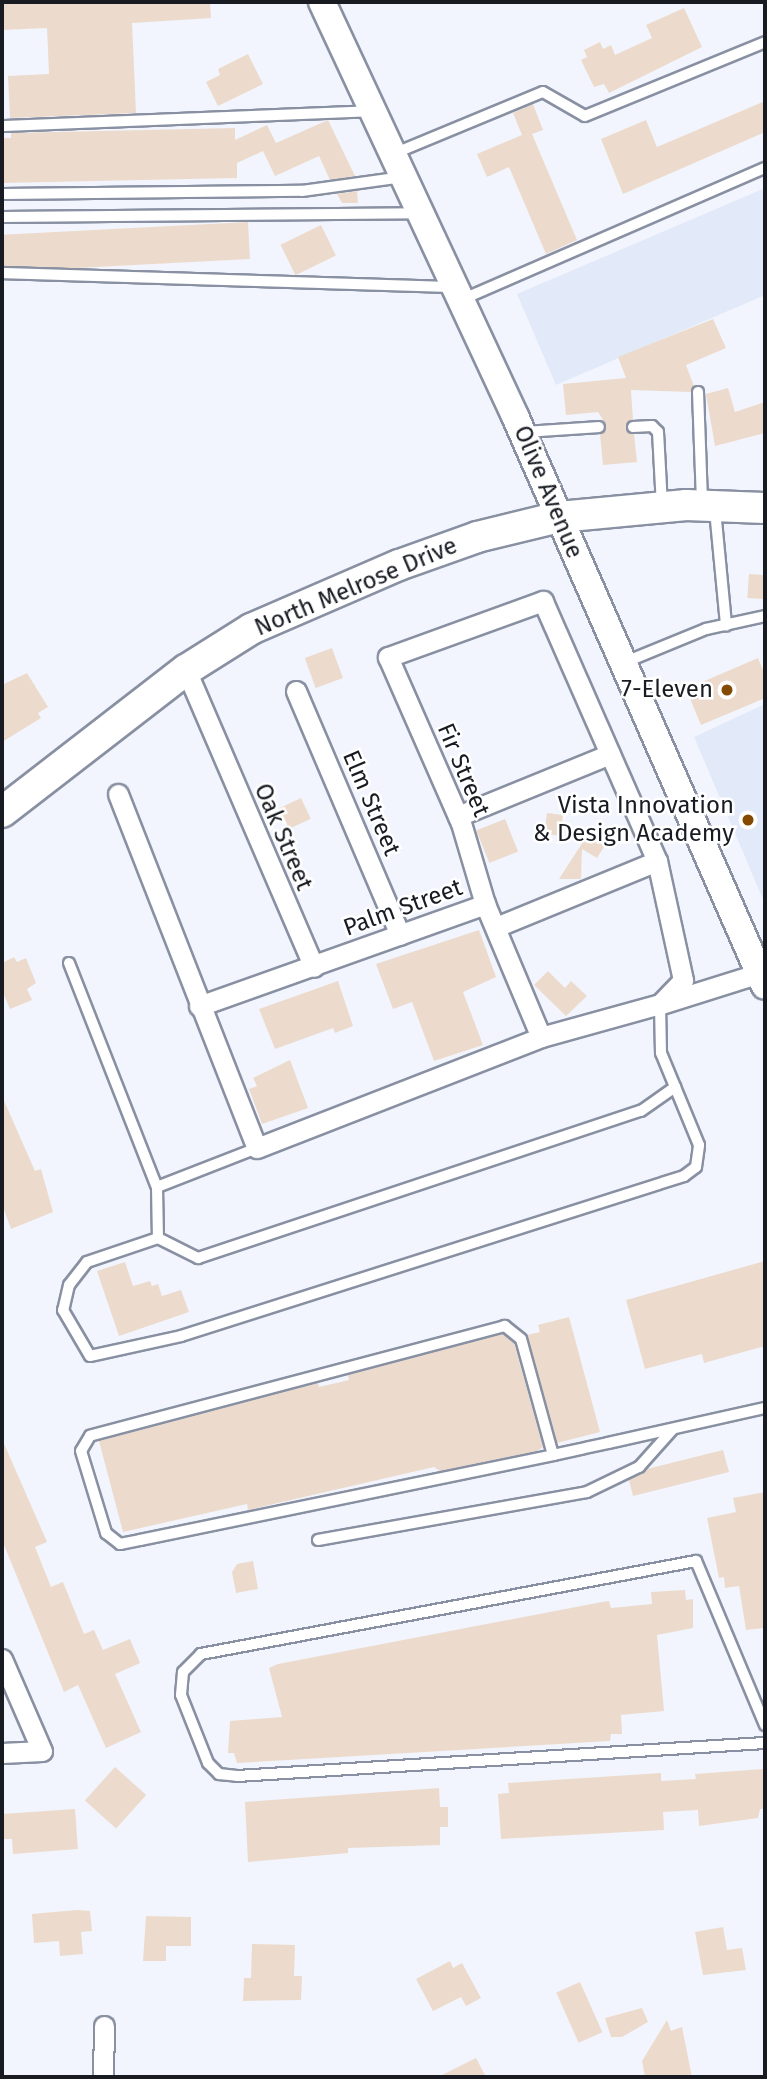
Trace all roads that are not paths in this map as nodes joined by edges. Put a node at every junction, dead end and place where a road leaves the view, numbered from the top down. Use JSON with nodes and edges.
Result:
{"nodes":[{"id":1,"x":322,"y":2,"type":"edge"},
{"id":2,"x":765,"y":42,"type":"edge"},
{"id":3,"x":372,"y":110,"type":"junction"},
{"id":4,"x":2,"y":126,"type":"edge"},
{"id":5,"x":398,"y":166,"type":"junction"},
{"id":6,"x":765,"y":168,"type":"edge"},
{"id":7,"x":2,"y":194,"type":"edge"},
{"id":8,"x":420,"y":213,"type":"junction"},
{"id":9,"x":2,"y":217,"type":"edge"},
{"id":10,"x":2,"y":273,"type":"edge"},
{"id":11,"x":457,"y":293,"type":"junction"},
{"id":12,"x":698,"y":392,"type":"dead end"},
{"id":13,"x":599,"y":427,"type":"dead end"},
{"id":14,"x":633,"y":427,"type":"dead end"},
{"id":15,"x":522,"y":433,"type":"junction"},
{"id":16,"x":708,"y":506,"type":"junction"},
{"id":17,"x":662,"y":507,"type":"junction"},
{"id":18,"x":765,"y":508,"type":"edge"},
{"id":19,"x":558,"y":517,"type":"junction"},
{"id":20,"x":765,"y":616,"type":"edge"},
{"id":21,"x":726,"y":625,"type":"junction"},
{"id":22,"x":622,"y":663,"type":"junction"},
{"id":23,"x":186,"y":670,"type":"junction"},
{"id":24,"x":296,"y":691,"type":"dead end"},
{"id":25,"x":610,"y":754,"type":"junction"},
{"id":26,"x":118,"y":794,"type":"dead end"},
{"id":27,"x":2,"y":813,"type":"edge"},
{"id":28,"x":458,"y":816,"type":"junction"},
{"id":29,"x":657,"y":861,"type":"junction"},
{"id":30,"x":485,"y":904,"type":"junction"},
{"id":31,"x":496,"y":927,"type":"junction"},
{"id":32,"x":400,"y":935,"type":"junction"},
{"id":33,"x":69,"y":963,"type":"dead end"},
{"id":34,"x":314,"y":967,"type":"junction"},
{"id":35,"x":762,"y":979,"type":"edge"},
{"id":36,"x":660,"y":1004,"type":"junction"},
{"id":37,"x":199,"y":1006,"type":"junction"},
{"id":38,"x":541,"y":1037,"type":"junction"},
{"id":39,"x":675,"y":1087,"type":"junction"},
{"id":40,"x":257,"y":1148,"type":"junction"},
{"id":41,"x":157,"y":1186,"type":"junction"},
{"id":42,"x":158,"y":1238,"type":"junction"},
{"id":43,"x":765,"y":1408,"type":"edge"},
{"id":44,"x":673,"y":1429,"type":"junction"},
{"id":45,"x":553,"y":1455,"type":"junction"},
{"id":46,"x":318,"y":1540,"type":"dead end"},
{"id":47,"x":2,"y":1659,"type":"edge"},
{"id":48,"x":765,"y":1725,"type":"edge"},
{"id":49,"x":765,"y":1743,"type":"edge"},
{"id":50,"x":2,"y":1753,"type":"edge"},
{"id":51,"x":104,"y":2026,"type":"dead end"},
{"id":52,"x":103,"y":2077,"type":"edge"}],
"edges":[{"from":1,"to":3,"type":"main road","name":"Olive Avenue"},
{"from":2,"to":5,"type":"lane"},
{"from":3,"to":4,"type":"lane"},
{"from":3,"to":5,"type":"main road","name":"Olive Avenue"},
{"from":5,"to":7,"type":"lane"},
{"from":5,"to":8,"type":"main road","name":"Olive Avenue"},
{"from":6,"to":11,"type":"lane"},
{"from":8,"to":9,"type":"lane"},
{"from":8,"to":11,"type":"main road","name":"Olive Avenue"},
{"from":10,"to":11,"type":"lane"},
{"from":11,"to":15,"type":"main road","name":"Olive Avenue"},
{"from":12,"to":16,"type":"lane"},
{"from":13,"to":15,"type":"lane"},
{"from":14,"to":17,"type":"lane"},
{"from":15,"to":19,"type":"main road","name":"Olive Avenue"},
{"from":16,"to":17,"type":"main road","name":"North Melrose Drive"},
{"from":16,"to":18,"type":"main road","name":"North Melrose Drive"},
{"from":16,"to":21,"type":"lane"},
{"from":17,"to":19,"type":"main road","name":"North Melrose Drive"},
{"from":19,"to":22,"type":"main road","name":"Olive Avenue"},
{"from":19,"to":23,"type":"main road","name":"North Melrose Drive"},
{"from":20,"to":21,"type":"lane"},
{"from":21,"to":22,"type":"lane"},
{"from":22,"to":35,"type":"main road","name":"Olive Avenue"},
{"from":23,"to":27,"type":"main road","name":"North Melrose Drive"},
{"from":23,"to":34,"type":"street","name":"Oak Street"},
{"from":24,"to":32,"type":"street","name":"Elm Street"},
{"from":25,"to":28,"type":"street"},
{"from":25,"to":28,"type":"street","name":"Fir Street"},
{"from":25,"to":29,"type":"street"},
{"from":26,"to":37,"type":"street"},
{"from":28,"to":30,"type":"street","name":"Fir Street"},
{"from":29,"to":31,"type":"street"},
{"from":29,"to":36,"type":"street"},
{"from":30,"to":31,"type":"street","name":"Palm Street"},
{"from":30,"to":32,"type":"street","name":"Palm Street"},
{"from":31,"to":38,"type":"street","name":"Palm Street"},
{"from":32,"to":34,"type":"street","name":"Palm Street"},
{"from":33,"to":41,"type":"lane"},
{"from":34,"to":37,"type":"street","name":"Palm Street"},
{"from":35,"to":36,"type":"street"},
{"from":36,"to":38,"type":"street"},
{"from":36,"to":39,"type":"lane"},
{"from":37,"to":40,"type":"street"},
{"from":38,"to":40,"type":"street"},
{"from":39,"to":42,"type":"lane"},
{"from":39,"to":42,"type":"lane"},
{"from":40,"to":41,"type":"lane"},
{"from":41,"to":42,"type":"lane"},
{"from":43,"to":44,"type":"lane"},
{"from":44,"to":45,"type":"lane"},
{"from":44,"to":46,"type":"lane"},
{"from":45,"to":45,"type":"lane"},
{"from":47,"to":50,"type":"street"},
{"from":48,"to":49,"type":"lane"},
{"from":51,"to":52,"type":"street"}]}
